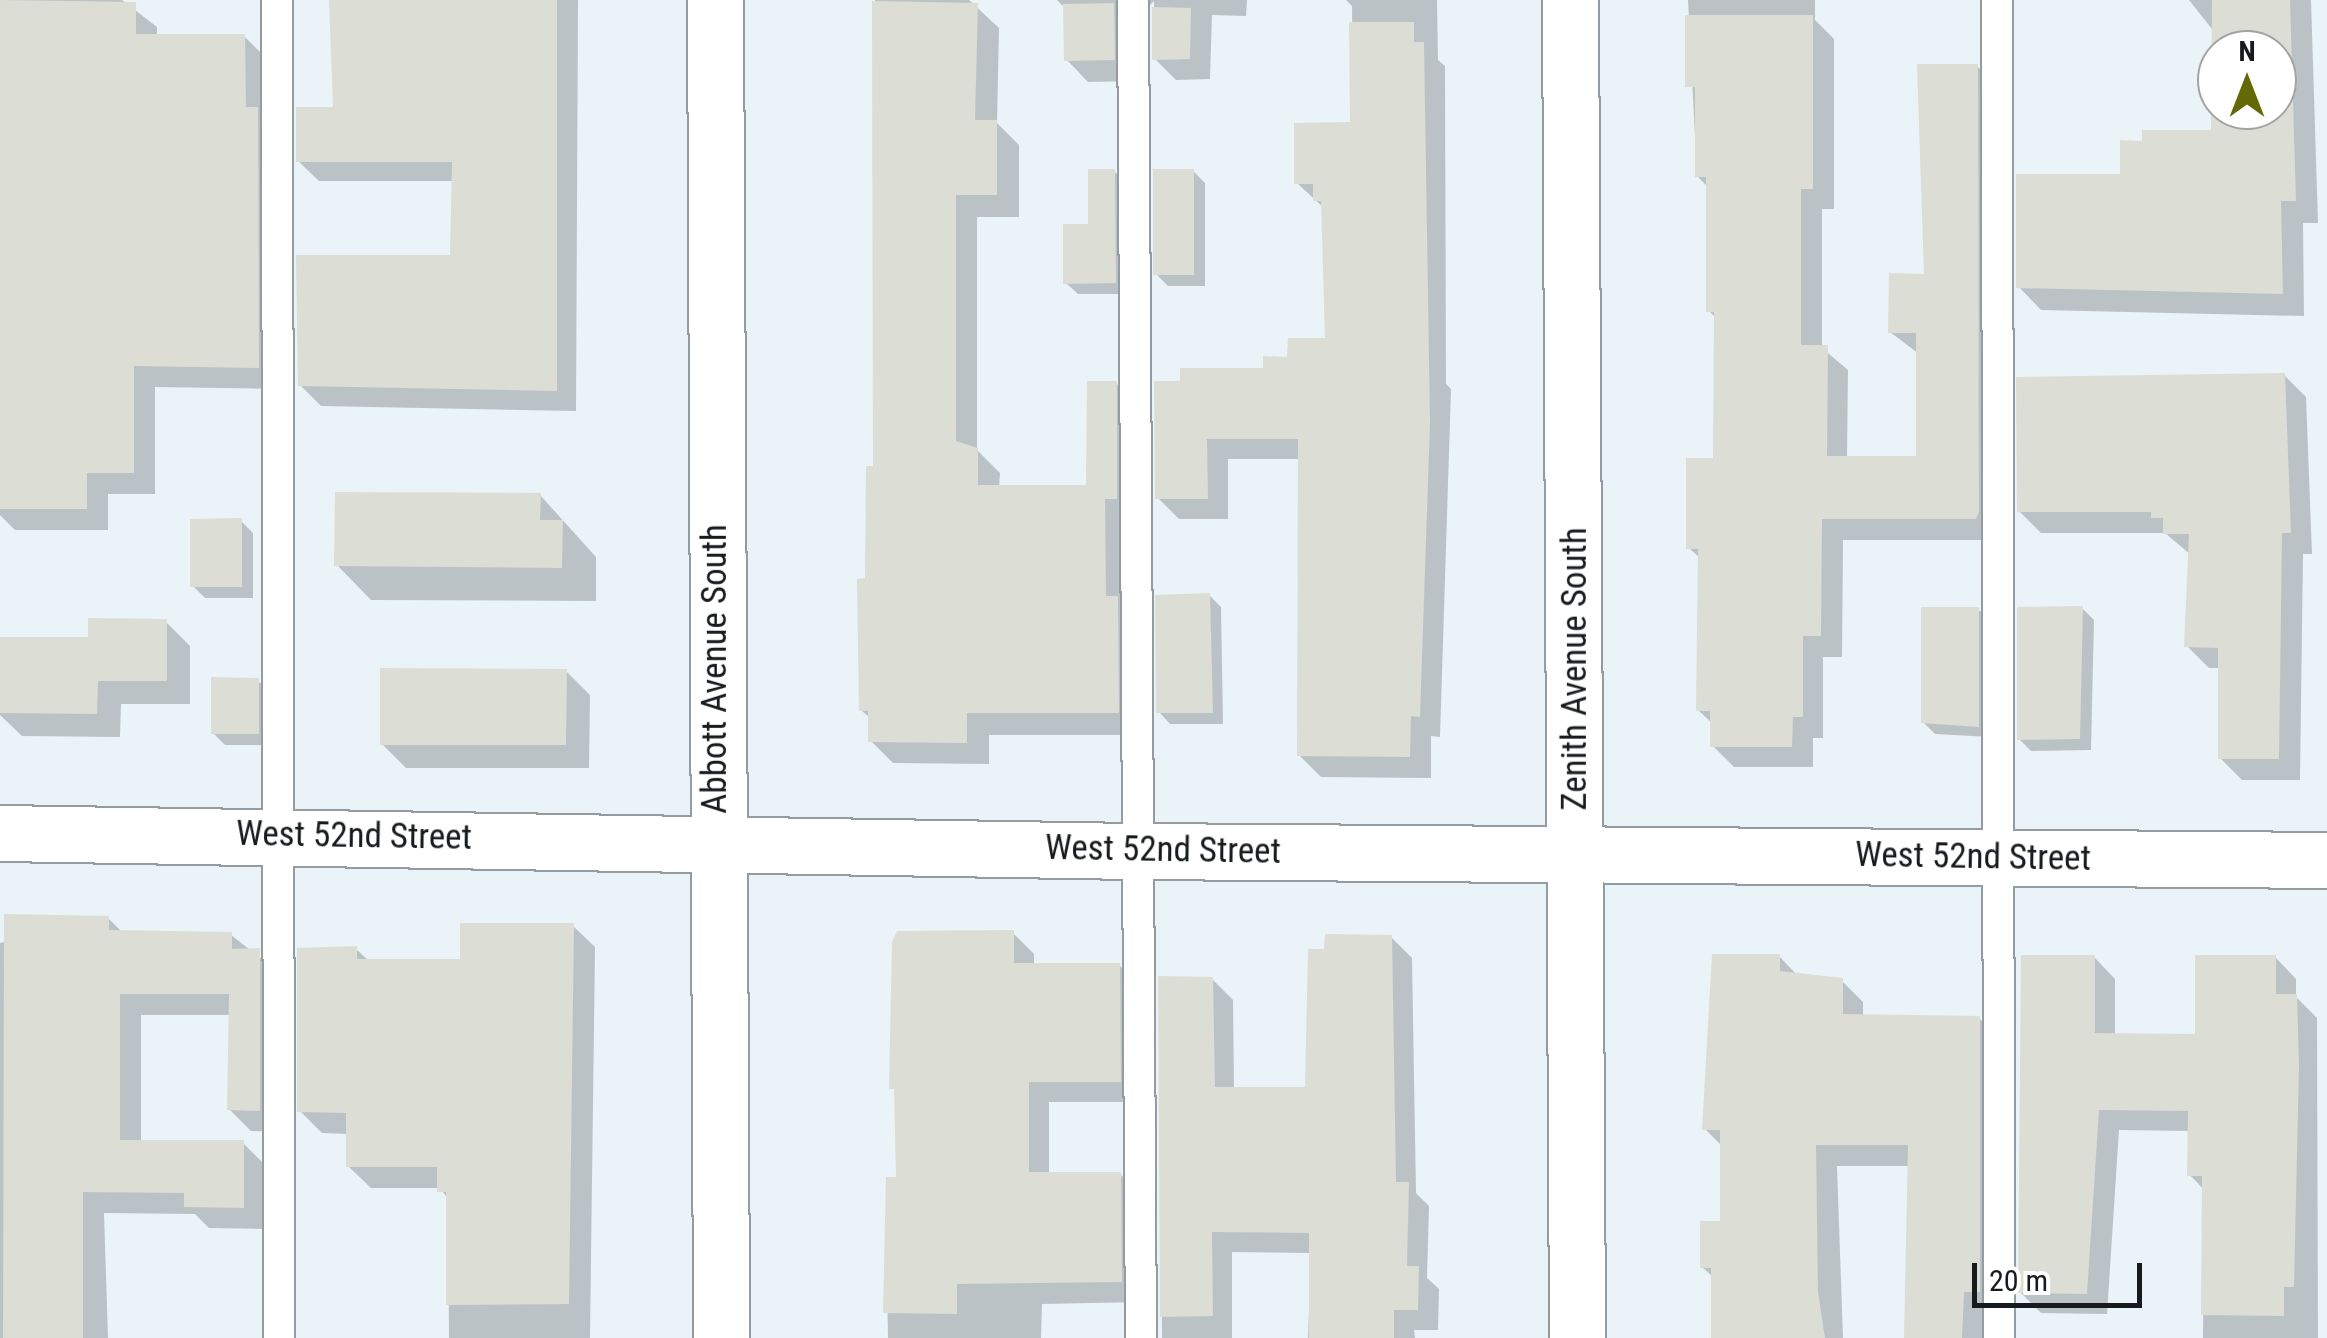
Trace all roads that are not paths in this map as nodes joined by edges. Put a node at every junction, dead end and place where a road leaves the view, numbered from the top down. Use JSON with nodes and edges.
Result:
{"nodes":[{"id":1,"x":277,"y":0,"type":"edge"},
{"id":2,"x":715,"y":0,"type":"edge"},
{"id":3,"x":1134,"y":0,"type":"edge"},
{"id":4,"x":1570,"y":0,"type":"edge"},
{"id":5,"x":1997,"y":0,"type":"edge"},
{"id":6,"x":0,"y":833,"type":"edge"},
{"id":7,"x":276,"y":834,"type":"junction"},
{"id":8,"x":716,"y":841,"type":"junction"},
{"id":9,"x":1137,"y":851,"type":"junction"},
{"id":10,"x":1576,"y":851,"type":"junction"},
{"id":11,"x":2001,"y":858,"type":"junction"},
{"id":12,"x":2327,"y":860,"type":"edge"},
{"id":13,"x":279,"y":1338,"type":"edge"},
{"id":14,"x":720,"y":1338,"type":"edge"},
{"id":15,"x":1141,"y":1338,"type":"edge"},
{"id":16,"x":1577,"y":1338,"type":"edge"},
{"id":17,"x":1998,"y":1338,"type":"edge"}],
"edges":[{"from":1,"to":7,"type":"lane"},
{"from":2,"to":8,"type":"street","name":"Abbott Avenue South"},
{"from":3,"to":9,"type":"lane"},
{"from":4,"to":10,"type":"street","name":"Zenith Avenue South"},
{"from":5,"to":11,"type":"lane"},
{"from":6,"to":7,"type":"street","name":"West 52nd Street"},
{"from":7,"to":8,"type":"street","name":"West 52nd Street"},
{"from":7,"to":13,"type":"lane"},
{"from":8,"to":9,"type":"street","name":"West 52nd Street"},
{"from":8,"to":14,"type":"street","name":"Abbott Avenue South"},
{"from":9,"to":10,"type":"street","name":"West 52nd Street"},
{"from":9,"to":15,"type":"lane"},
{"from":10,"to":11,"type":"street","name":"West 52nd Street"},
{"from":10,"to":16,"type":"street","name":"Zenith Avenue South"},
{"from":11,"to":12,"type":"street","name":"West 52nd Street"},
{"from":11,"to":17,"type":"lane"}]}
